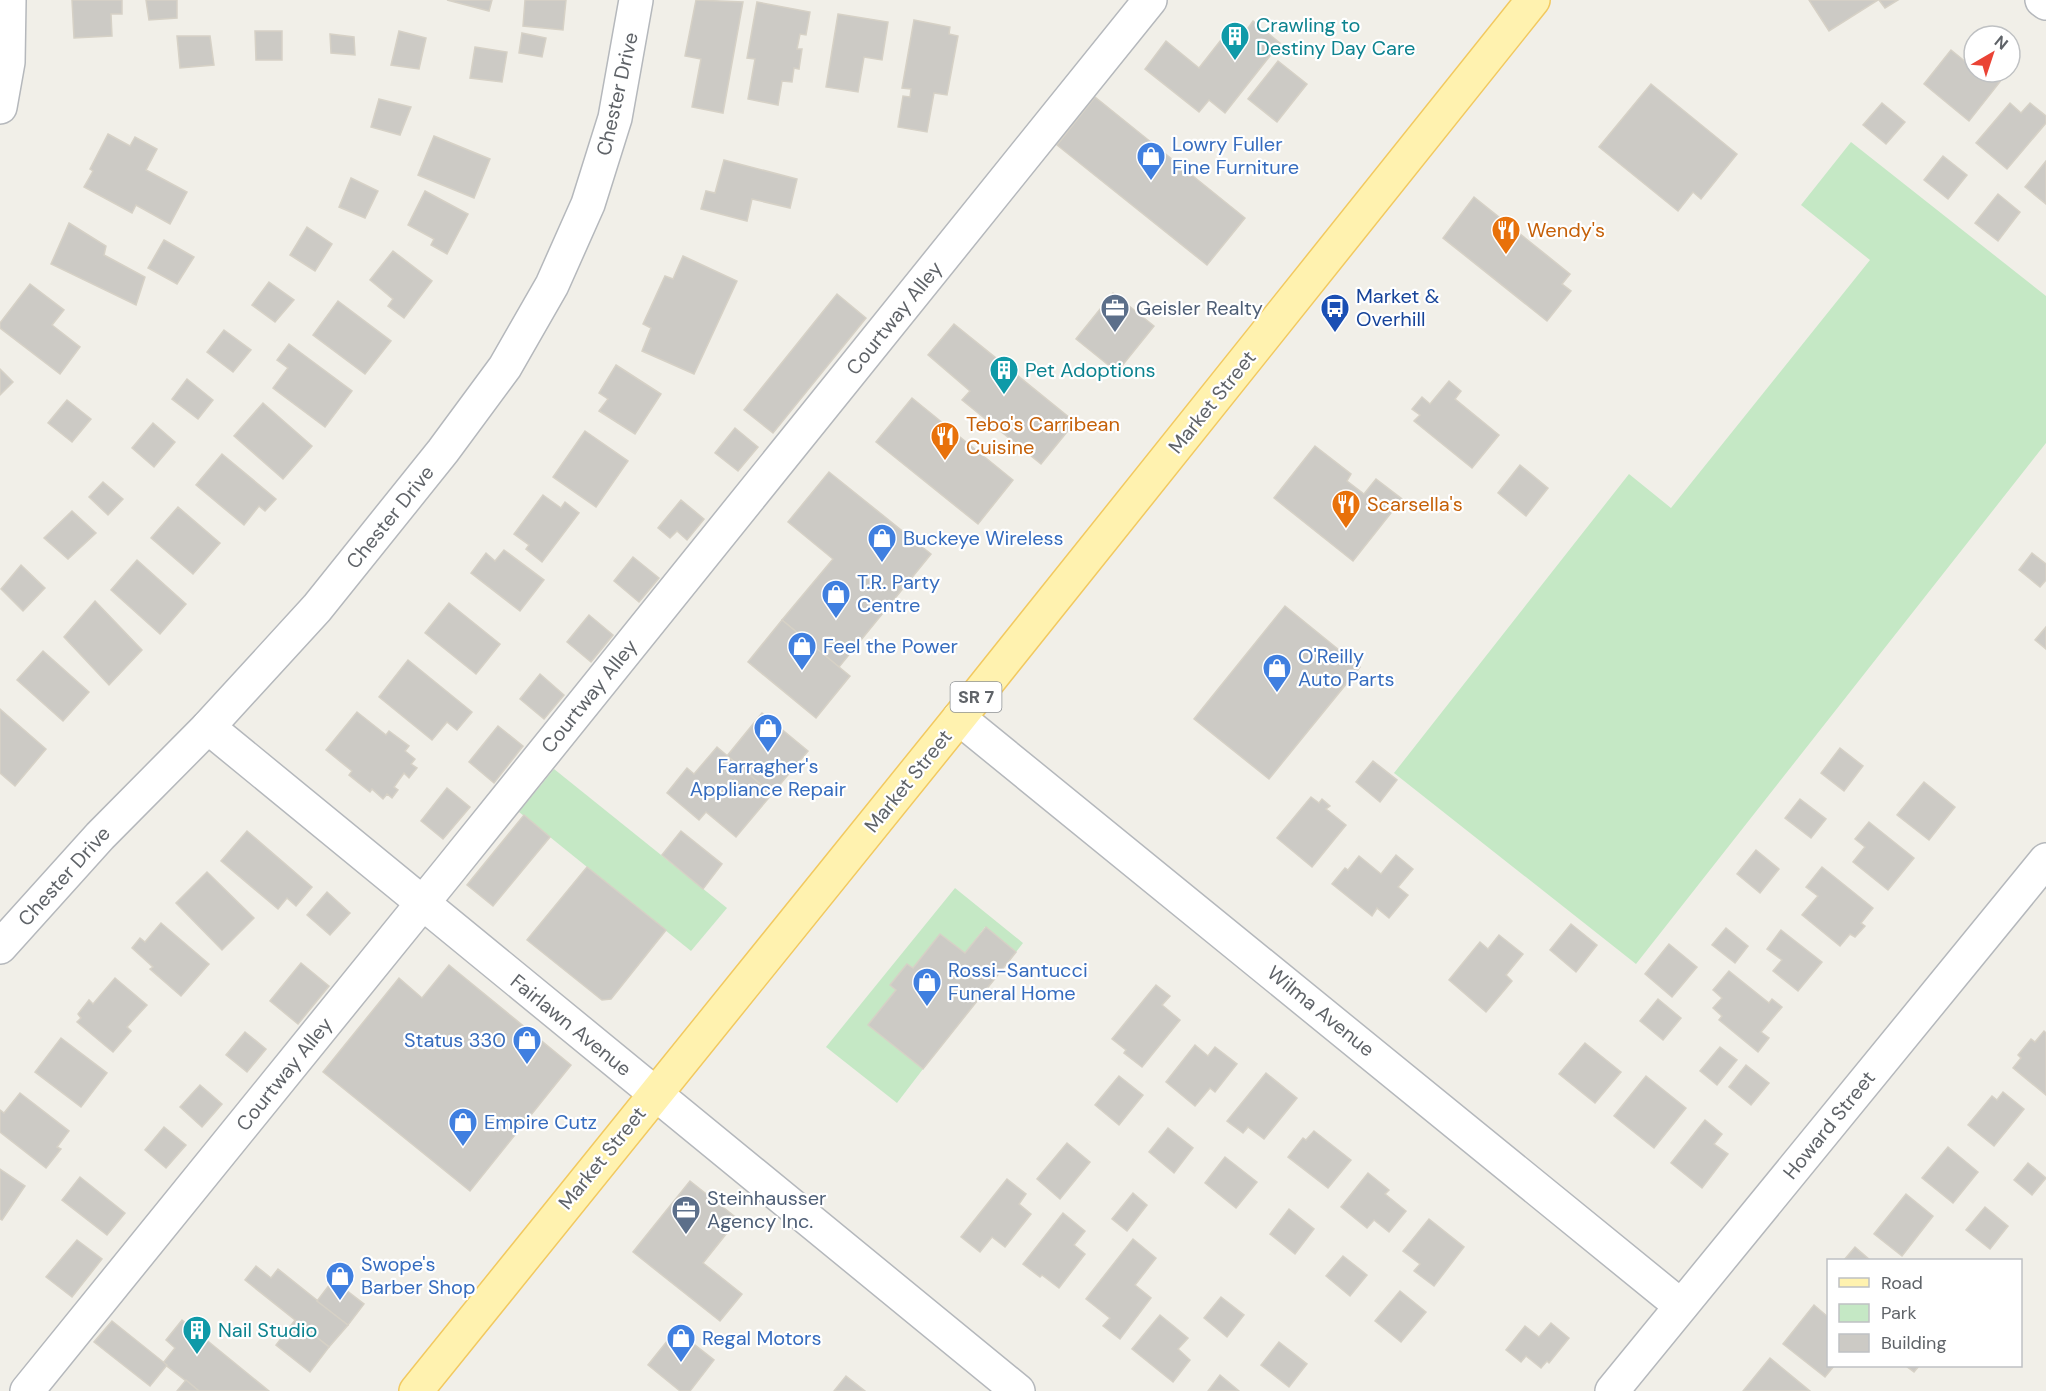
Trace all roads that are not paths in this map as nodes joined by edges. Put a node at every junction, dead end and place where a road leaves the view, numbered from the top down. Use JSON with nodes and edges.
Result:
{"nodes":[{"id":1,"x":9,"y":0,"type":"edge"},
{"id":2,"x":636,"y":0,"type":"edge"},
{"id":3,"x":1150,"y":0,"type":"edge"},
{"id":4,"x":1533,"y":0,"type":"edge"},
{"id":5,"x":2042,"y":0,"type":"edge"},
{"id":6,"x":2046,"y":3,"type":"edge"},
{"id":7,"x":0,"y":107,"type":"edge"},
{"id":8,"x":959,"y":718,"type":"junction"},
{"id":9,"x":208,"y":727,"type":"junction"},
{"id":10,"x":2046,"y":860,"type":"edge"},
{"id":11,"x":423,"y":903,"type":"junction"},
{"id":12,"x":0,"y":947,"type":"edge"},
{"id":13,"x":654,"y":1093,"type":"junction"},
{"id":14,"x":1681,"y":1306,"type":"junction"},
{"id":15,"x":27,"y":1391,"type":"edge"},
{"id":16,"x":416,"y":1391,"type":"edge"},
{"id":17,"x":1018,"y":1391,"type":"edge"},
{"id":18,"x":1612,"y":1391,"type":"edge"}],
"edges":[{"from":1,"to":7,"type":"street"},
{"from":2,"to":9,"type":"street","name":"Chester Drive"},
{"from":3,"to":11,"type":"street","name":"Courtway Alley"},
{"from":4,"to":8,"type":"main road","name":"Market Street","number":"SR 7"},
{"from":5,"to":6,"type":"street"},
{"from":8,"to":13,"type":"main road","name":"Market Street","number":"SR 7"},
{"from":8,"to":14,"type":"street","name":"Wilma Avenue"},
{"from":9,"to":11,"type":"street","name":"Fairlawn Avenue"},
{"from":9,"to":12,"type":"street","name":"Chester Drive"},
{"from":10,"to":14,"type":"street","name":"Howard Street"},
{"from":11,"to":13,"type":"street","name":"Fairlawn Avenue"},
{"from":11,"to":15,"type":"street","name":"Courtway Alley"},
{"from":13,"to":16,"type":"main road","name":"Market Street","number":"SR 7"},
{"from":13,"to":17,"type":"street","name":"Fairlawn Avenue"},
{"from":14,"to":18,"type":"street","name":"Howard Street"}]}
